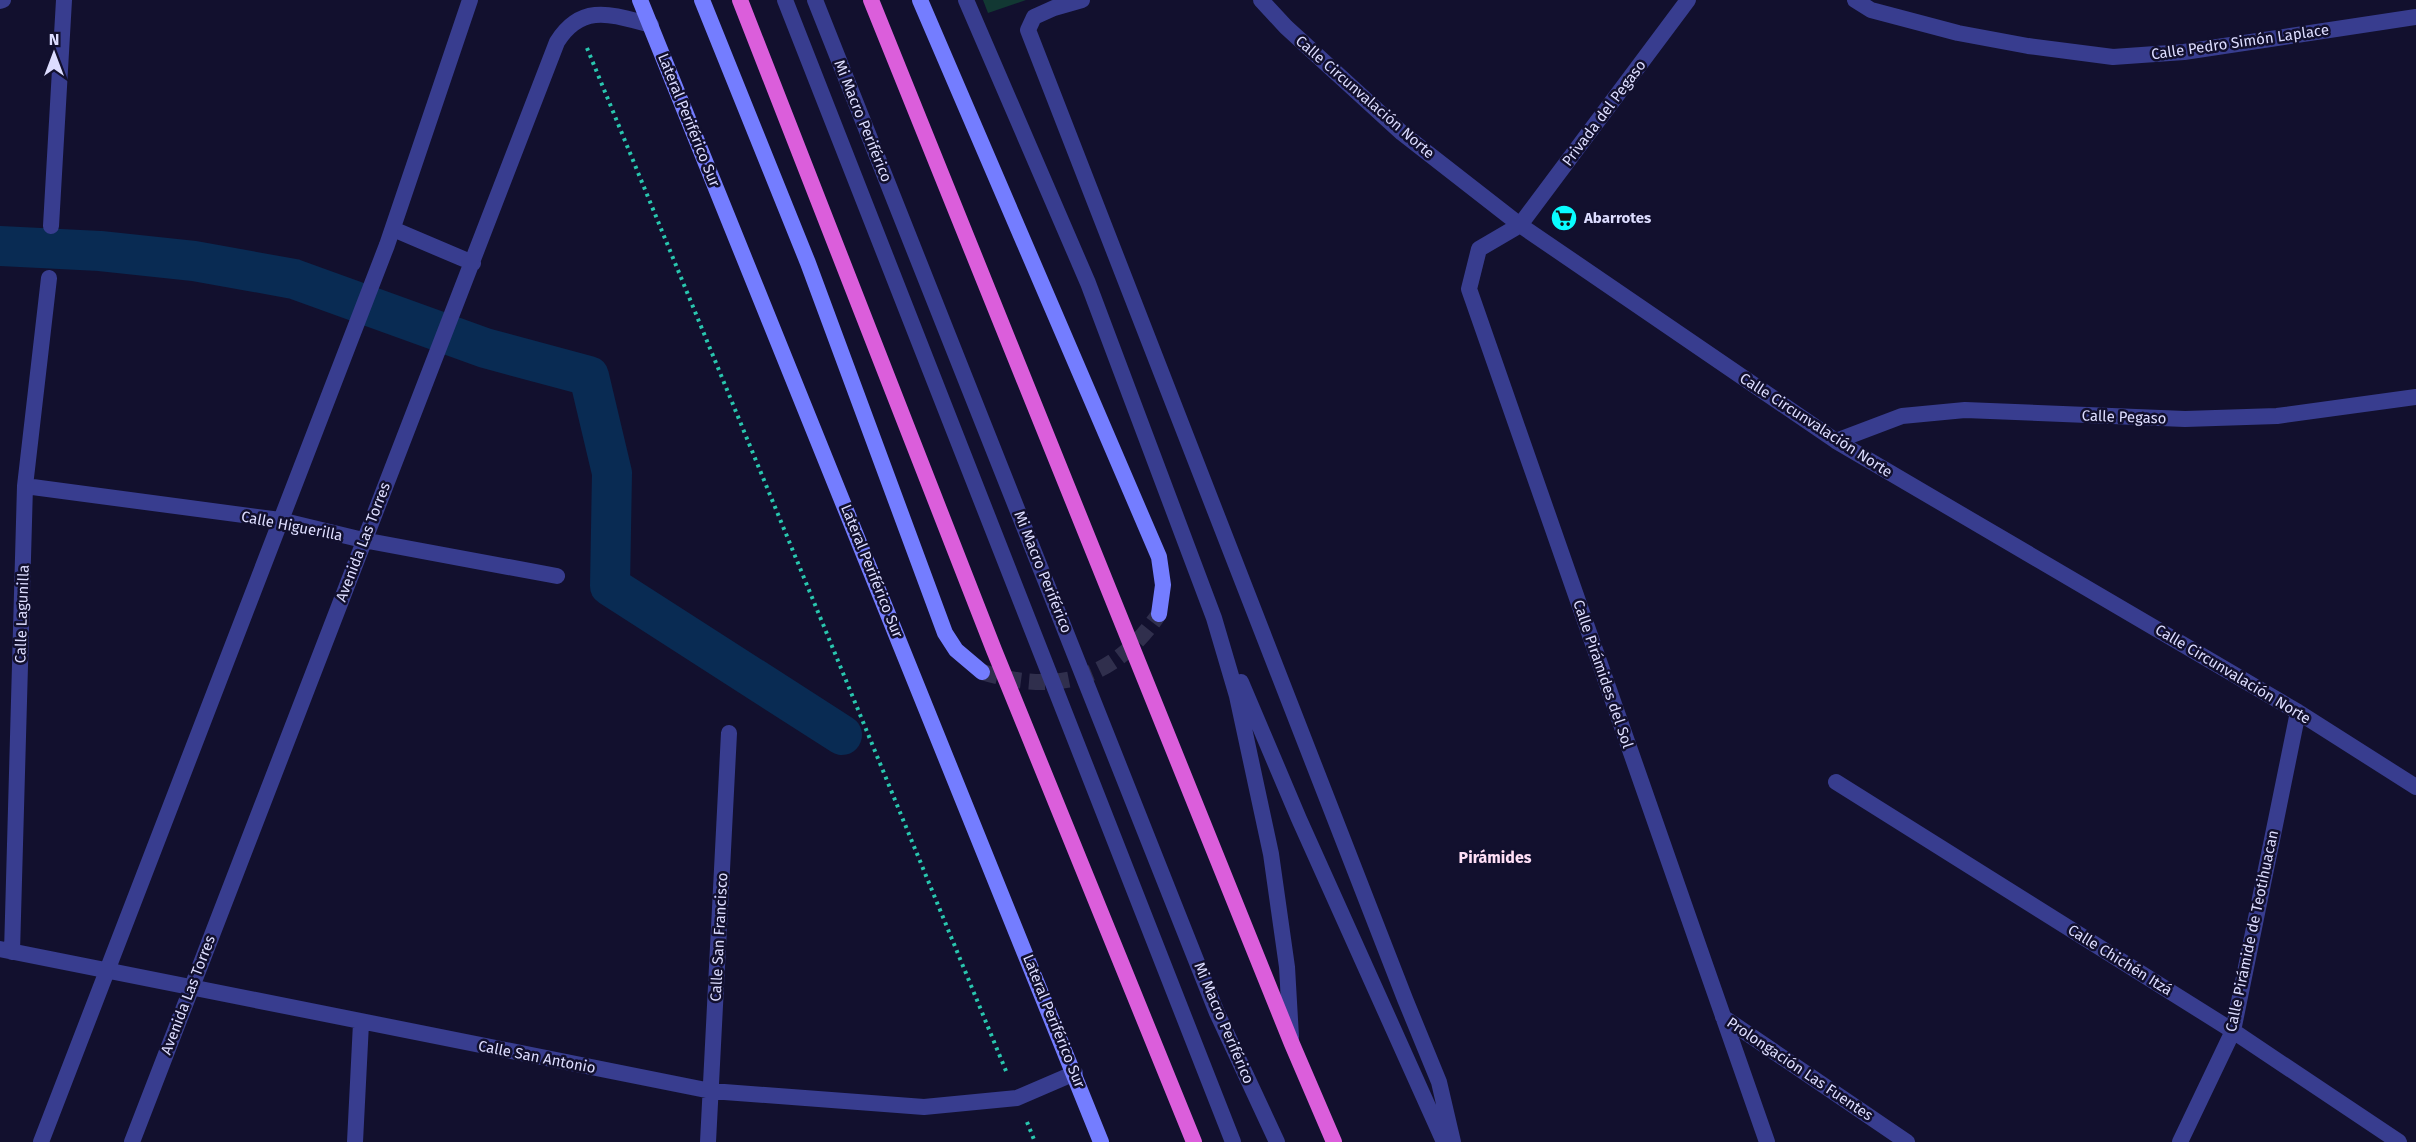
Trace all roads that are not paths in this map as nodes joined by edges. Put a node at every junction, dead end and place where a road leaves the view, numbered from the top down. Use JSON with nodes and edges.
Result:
{"nodes":[{"id":1,"x":64,"y":0,"type":"edge"},
{"id":2,"x":470,"y":0,"type":"edge"},
{"id":3,"x":640,"y":0,"type":"edge"},
{"id":4,"x":702,"y":0,"type":"edge"},
{"id":5,"x":740,"y":0,"type":"edge"},
{"id":6,"x":785,"y":0,"type":"edge"},
{"id":7,"x":815,"y":0,"type":"edge"},
{"id":8,"x":871,"y":0,"type":"edge"},
{"id":9,"x":920,"y":0,"type":"edge"},
{"id":10,"x":966,"y":0,"type":"edge"},
{"id":11,"x":1082,"y":0,"type":"edge"},
{"id":12,"x":1261,"y":0,"type":"edge"},
{"id":13,"x":1688,"y":0,"type":"edge"},
{"id":14,"x":1855,"y":0,"type":"edge"},
{"id":15,"x":2416,"y":17,"type":"edge"},
{"id":16,"x":651,"y":25,"type":"junction"},
{"id":17,"x":1520,"y":225,"type":"junction"},
{"id":18,"x":51,"y":226,"type":"dead end"},
{"id":19,"x":390,"y":237,"type":"junction"},
{"id":20,"x":470,"y":268,"type":"junction"},
{"id":21,"x":49,"y":278,"type":"dead end"},
{"id":22,"x":2416,"y":397,"type":"edge"},
{"id":23,"x":1836,"y":441,"type":"junction"},
{"id":24,"x":25,"y":486,"type":"junction"},
{"id":25,"x":280,"y":520,"type":"junction"},
{"id":26,"x":363,"y":540,"type":"junction"},
{"id":27,"x":557,"y":576,"type":"dead end"},
{"id":28,"x":1159,"y":614,"type":"tunnel mouth"},
{"id":29,"x":1214,"y":618,"type":"junction"},
{"id":30,"x":982,"y":672,"type":"tunnel mouth"},
{"id":31,"x":2298,"y":712,"type":"junction"},
{"id":32,"x":729,"y":733,"type":"dead end"},
{"id":33,"x":1836,"y":782,"type":"dead end"},
{"id":34,"x":2416,"y":787,"type":"edge"},
{"id":35,"x":6,"y":950,"type":"edge"},
{"id":36,"x":107,"y":971,"type":"junction"},
{"id":37,"x":190,"y":988,"type":"junction"},
{"id":38,"x":1723,"y":1017,"type":"junction"},
{"id":39,"x":361,"y":1023,"type":"junction"},
{"id":40,"x":2233,"y":1031,"type":"junction"},
{"id":41,"x":1292,"y":1044,"type":"junction"},
{"id":42,"x":1075,"y":1073,"type":"junction"},
{"id":43,"x":711,"y":1091,"type":"junction"},
{"id":44,"x":41,"y":1142,"type":"edge"},
{"id":45,"x":132,"y":1142,"type":"edge"},
{"id":46,"x":355,"y":1142,"type":"edge"},
{"id":47,"x":708,"y":1142,"type":"edge"},
{"id":48,"x":1101,"y":1142,"type":"edge"},
{"id":49,"x":1194,"y":1142,"type":"edge"},
{"id":50,"x":1233,"y":1142,"type":"edge"},
{"id":51,"x":1277,"y":1142,"type":"edge"},
{"id":52,"x":1334,"y":1142,"type":"edge"},
{"id":53,"x":1444,"y":1142,"type":"edge"},
{"id":54,"x":1453,"y":1142,"type":"edge"},
{"id":55,"x":1767,"y":1142,"type":"edge"},
{"id":56,"x":1907,"y":1142,"type":"edge"},
{"id":57,"x":2180,"y":1142,"type":"edge"},
{"id":58,"x":2400,"y":1142,"type":"edge"}],
"edges":[{"from":1,"to":18,"type":"street"},
{"from":2,"to":19,"type":"street"},
{"from":3,"to":16,"type":"main road","name":"Lateral Periférico Sur"},
{"from":4,"to":30,"type":"main road"},
{"from":5,"to":49,"type":"highway"},
{"from":6,"to":50,"type":"street","name":"Mi Macro Periférico"},
{"from":7,"to":51,"type":"street","name":"Mi Macro Periférico"},
{"from":8,"to":41,"type":"highway"},
{"from":9,"to":28,"type":"main road"},
{"from":10,"to":29,"type":"street"},
{"from":11,"to":54,"type":"street"},
{"from":12,"to":17,"type":"street","name":"Calle Circunvalación Norte"},
{"from":13,"to":17,"type":"street","name":"Privada del Pegaso"},
{"from":14,"to":15,"type":"street","name":"Calle Pedro Simón Laplace"},
{"from":16,"to":20,"type":"street","name":"Avenida Las Torres"},
{"from":16,"to":42,"type":"main road","name":"Lateral Periférico Sur"},
{"from":17,"to":23,"type":"street","name":"Calle Circunvalación Norte"},
{"from":17,"to":38,"type":"street","name":"Calle Pirámides del Sol"},
{"from":19,"to":20,"type":"street"},
{"from":19,"to":25,"type":"street"},
{"from":20,"to":26,"type":"street","name":"Avenida Las Torres"},
{"from":21,"to":24,"type":"street","name":"Calle Lagunilla"},
{"from":22,"to":23,"type":"street","name":"Calle Pegaso"},
{"from":23,"to":31,"type":"street","name":"Calle Circunvalación Norte"},
{"from":24,"to":25,"type":"street","name":"Calle Higuerilla"},
{"from":24,"to":35,"type":"street","name":"Calle Lagunilla"},
{"from":25,"to":26,"type":"street","name":"Calle Higuerilla"},
{"from":25,"to":36,"type":"street"},
{"from":26,"to":27,"type":"street","name":"Calle Higuerilla"},
{"from":26,"to":37,"type":"street","name":"Avenida Las Torres"},
{"from":29,"to":41,"type":"street"},
{"from":29,"to":53,"type":"street"},
{"from":31,"to":34,"type":"street","name":"Calle Circunvalación Norte"},
{"from":31,"to":40,"type":"street","name":"Calle Pirámide de Teotihuacan"},
{"from":32,"to":43,"type":"street","name":"Calle San Francisco"},
{"from":33,"to":40,"type":"street","name":"Calle Chichén Itzá"},
{"from":35,"to":36,"type":"street","name":"Calle San Antonio"},
{"from":36,"to":37,"type":"street","name":"Calle San Antonio"},
{"from":36,"to":44,"type":"street"},
{"from":37,"to":39,"type":"street","name":"Calle San Antonio"},
{"from":37,"to":45,"type":"street","name":"Avenida Las Torres"},
{"from":38,"to":55,"type":"street","name":"Calle Pirámides del Sol"},
{"from":38,"to":56,"type":"street","name":"Prolongación Las Fuentes"},
{"from":39,"to":43,"type":"street","name":"Calle San Antonio"},
{"from":39,"to":46,"type":"street"},
{"from":40,"to":57,"type":"street","name":"Calle Pirámide de Teotihuacan"},
{"from":40,"to":58,"type":"street","name":"Calle Chichén Itzá"},
{"from":41,"to":52,"type":"highway"},
{"from":42,"to":43,"type":"street","name":"Calle San Antonio"},
{"from":42,"to":48,"type":"main road","name":"Lateral Periférico Sur"},
{"from":43,"to":47,"type":"street","name":"Calle San Francisco"}]}
